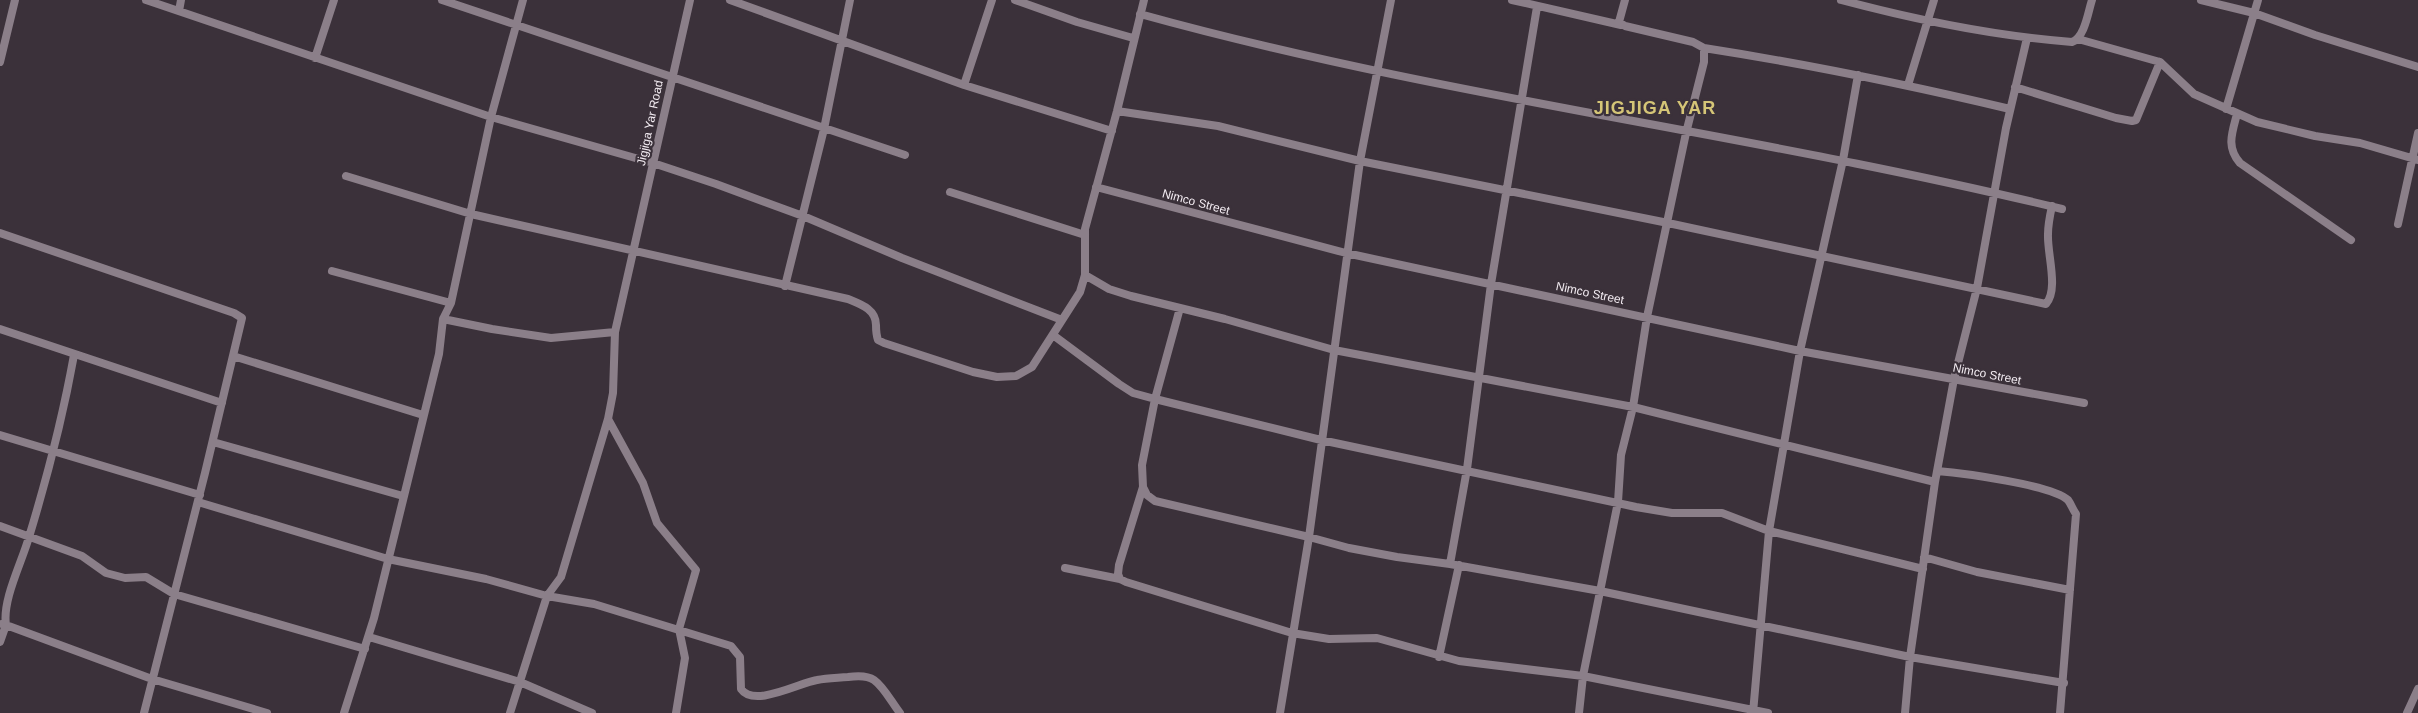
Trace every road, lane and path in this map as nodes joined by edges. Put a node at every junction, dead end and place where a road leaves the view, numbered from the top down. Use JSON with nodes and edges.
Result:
{"nodes":[{"id":1,"x":15,"y":0,"type":"edge"},
{"id":2,"x":146,"y":0,"type":"edge"},
{"id":3,"x":181,"y":0,"type":"edge"},
{"id":4,"x":334,"y":0,"type":"edge"},
{"id":5,"x":442,"y":0,"type":"edge"},
{"id":6,"x":522,"y":0,"type":"edge"},
{"id":7,"x":690,"y":0,"type":"edge"},
{"id":8,"x":730,"y":0,"type":"edge"},
{"id":9,"x":850,"y":0,"type":"edge"},
{"id":10,"x":992,"y":0,"type":"edge"},
{"id":11,"x":1015,"y":0,"type":"edge"},
{"id":12,"x":1144,"y":0,"type":"edge"},
{"id":13,"x":1391,"y":0,"type":"edge"},
{"id":14,"x":1512,"y":0,"type":"edge"},
{"id":15,"x":1625,"y":0,"type":"edge"},
{"id":16,"x":1840,"y":0,"type":"edge"},
{"id":17,"x":1934,"y":0,"type":"edge"},
{"id":18,"x":2092,"y":0,"type":"edge"},
{"id":19,"x":2201,"y":0,"type":"edge"},
{"id":20,"x":2258,"y":0,"type":"edge"},
{"id":21,"x":1537,"y":7,"type":"junction"},
{"id":22,"x":179,"y":11,"type":"junction"},
{"id":23,"x":2254,"y":13,"type":"junction"},
{"id":24,"x":1140,"y":14,"type":"junction"},
{"id":25,"x":1929,"y":20,"type":"junction"},
{"id":26,"x":1621,"y":24,"type":"junction"},
{"id":27,"x":516,"y":25,"type":"junction"},
{"id":28,"x":1133,"y":38,"type":"junction"},
{"id":29,"x":2027,"y":38,"type":"junction"},
{"id":30,"x":842,"y":39,"type":"junction"},
{"id":31,"x":2078,"y":39,"type":"junction"},
{"id":32,"x":2,"y":48,"type":"edge"},
{"id":33,"x":1704,"y":48,"type":"junction"},
{"id":34,"x":316,"y":58,"type":"junction"},
{"id":35,"x":0,"y":62,"type":"edge"},
{"id":36,"x":2160,"y":62,"type":"junction"},
{"id":37,"x":2418,"y":67,"type":"edge"},
{"id":38,"x":1376,"y":71,"type":"junction"},
{"id":39,"x":1858,"y":75,"type":"junction"},
{"id":40,"x":671,"y":78,"type":"junction"},
{"id":41,"x":964,"y":84,"type":"junction"},
{"id":42,"x":1908,"y":85,"type":"junction"},
{"id":43,"x":2015,"y":87,"type":"junction"},
{"id":44,"x":1521,"y":99,"type":"junction"},
{"id":45,"x":2010,"y":109,"type":"junction"},
{"id":46,"x":2226,"y":109,"type":"junction"},
{"id":47,"x":1117,"y":111,"type":"junction"},
{"id":48,"x":2237,"y":114,"type":"junction"},
{"id":49,"x":491,"y":117,"type":"junction"},
{"id":50,"x":824,"y":129,"type":"junction"},
{"id":51,"x":1112,"y":131,"type":"junction"},
{"id":52,"x":1686,"y":133,"type":"junction"},
{"id":53,"x":2418,"y":133,"type":"edge"},
{"id":54,"x":905,"y":155,"type":"dead end"},
{"id":55,"x":2415,"y":159,"type":"edge"},
{"id":56,"x":1843,"y":160,"type":"junction"},
{"id":57,"x":1360,"y":161,"type":"junction"},
{"id":58,"x":653,"y":162,"type":"junction"},
{"id":59,"x":346,"y":176,"type":"dead end"},
{"id":60,"x":1096,"y":188,"type":"junction"},
{"id":61,"x":950,"y":192,"type":"dead end"},
{"id":62,"x":1508,"y":192,"type":"junction"},
{"id":63,"x":1995,"y":192,"type":"junction"},
{"id":64,"x":2052,"y":206,"type":"junction"},
{"id":65,"x":2062,"y":209,"type":"dead end"},
{"id":66,"x":471,"y":214,"type":"junction"},
{"id":67,"x":803,"y":216,"type":"junction"},
{"id":68,"x":1668,"y":222,"type":"junction"},
{"id":69,"x":2398,"y":224,"type":"dead end"},
{"id":70,"x":0,"y":233,"type":"edge"},
{"id":71,"x":1085,"y":235,"type":"junction"},
{"id":72,"x":2351,"y":240,"type":"dead end"},
{"id":73,"x":634,"y":250,"type":"junction"},
{"id":74,"x":1346,"y":253,"type":"junction"},
{"id":75,"x":1821,"y":256,"type":"junction"},
{"id":76,"x":332,"y":272,"type":"dead end"},
{"id":77,"x":1085,"y":275,"type":"junction"},
{"id":78,"x":1491,"y":284,"type":"junction"},
{"id":79,"x":785,"y":286,"type":"junction"},
{"id":80,"x":1977,"y":288,"type":"junction"},
{"id":81,"x":451,"y":303,"type":"junction"},
{"id":82,"x":1180,"y":308,"type":"junction"},
{"id":83,"x":1647,"y":317,"type":"junction"},
{"id":84,"x":444,"y":319,"type":"junction"},
{"id":85,"x":1062,"y":320,"type":"junction"},
{"id":86,"x":0,"y":328,"type":"edge"},
{"id":87,"x":615,"y":332,"type":"junction"},
{"id":88,"x":1053,"y":336,"type":"junction"},
{"id":89,"x":1334,"y":350,"type":"junction"},
{"id":90,"x":1800,"y":351,"type":"junction"},
{"id":91,"x":74,"y":355,"type":"junction"},
{"id":92,"x":233,"y":356,"type":"junction"},
{"id":93,"x":1478,"y":377,"type":"junction"},
{"id":94,"x":1954,"y":379,"type":"junction"},
{"id":95,"x":1155,"y":399,"type":"junction"},
{"id":96,"x":222,"y":403,"type":"junction"},
{"id":97,"x":2084,"y":403,"type":"dead end"},
{"id":98,"x":1632,"y":407,"type":"junction"},
{"id":99,"x":423,"y":415,"type":"junction"},
{"id":100,"x":608,"y":419,"type":"junction"},
{"id":101,"x":0,"y":435,"type":"edge"},
{"id":102,"x":1321,"y":440,"type":"junction"},
{"id":103,"x":213,"y":442,"type":"junction"},
{"id":104,"x":1784,"y":444,"type":"junction"},
{"id":105,"x":52,"y":450,"type":"junction"},
{"id":106,"x":1467,"y":469,"type":"junction"},
{"id":107,"x":1937,"y":471,"type":"junction"},
{"id":108,"x":1935,"y":482,"type":"junction"},
{"id":109,"x":1143,"y":486,"type":"junction"},
{"id":110,"x":403,"y":496,"type":"junction"},
{"id":111,"x":199,"y":498,"type":"junction"},
{"id":112,"x":1618,"y":502,"type":"junction"},
{"id":113,"x":0,"y":526,"type":"edge"},
{"id":114,"x":1769,"y":531,"type":"junction"},
{"id":115,"x":29,"y":537,"type":"junction"},
{"id":116,"x":1309,"y":537,"type":"junction"},
{"id":117,"x":1924,"y":557,"type":"junction"},
{"id":118,"x":388,"y":558,"type":"junction"},
{"id":119,"x":1450,"y":564,"type":"junction"},
{"id":120,"x":1459,"y":565,"type":"junction"},
{"id":121,"x":1065,"y":568,"type":"dead end"},
{"id":122,"x":1923,"y":569,"type":"junction"},
{"id":123,"x":1120,"y":578,"type":"junction"},
{"id":124,"x":1600,"y":590,"type":"junction"},
{"id":125,"x":2070,"y":590,"type":"junction"},
{"id":126,"x":174,"y":594,"type":"junction"},
{"id":127,"x":547,"y":596,"type":"junction"},
{"id":128,"x":1760,"y":623,"type":"junction"},
{"id":129,"x":3,"y":624,"type":"edge"},
{"id":130,"x":679,"y":629,"type":"junction"},
{"id":131,"x":1292,"y":633,"type":"junction"},
{"id":132,"x":369,"y":637,"type":"junction"},
{"id":133,"x":0,"y":642,"type":"edge"},
{"id":134,"x":365,"y":649,"type":"junction"},
{"id":135,"x":1439,"y":657,"type":"junction"},
{"id":136,"x":1910,"y":657,"type":"junction"},
{"id":137,"x":1583,"y":676,"type":"junction"},
{"id":138,"x":152,"y":679,"type":"junction"},
{"id":139,"x":520,"y":682,"type":"junction"},
{"id":140,"x":2064,"y":683,"type":"junction"},
{"id":141,"x":2418,"y":689,"type":"edge"},
{"id":142,"x":1753,"y":711,"type":"edge"},
{"id":143,"x":144,"y":713,"type":"edge"},
{"id":144,"x":266,"y":713,"type":"edge"},
{"id":145,"x":344,"y":713,"type":"edge"},
{"id":146,"x":510,"y":713,"type":"edge"},
{"id":147,"x":592,"y":713,"type":"edge"},
{"id":148,"x":676,"y":713,"type":"edge"},
{"id":149,"x":900,"y":713,"type":"edge"},
{"id":150,"x":1280,"y":713,"type":"edge"},
{"id":151,"x":1579,"y":713,"type":"edge"},
{"id":152,"x":1768,"y":713,"type":"edge"},
{"id":153,"x":1906,"y":713,"type":"edge"},
{"id":154,"x":2060,"y":713,"type":"edge"},
{"id":155,"x":2407,"y":713,"type":"edge"}],
"edges":[{"from":1,"to":32,"type":"street"},
{"from":2,"to":22,"type":"street"},
{"from":3,"to":22,"type":"street"},
{"from":4,"to":34,"type":"street"},
{"from":5,"to":27,"type":"street"},
{"from":6,"to":27,"type":"street"},
{"from":7,"to":40,"type":"street","name":"Jigjiga Yar Road"},
{"from":8,"to":30,"type":"street"},
{"from":9,"to":30,"type":"street"},
{"from":10,"to":41,"type":"street"},
{"from":11,"to":28,"type":"street"},
{"from":12,"to":24,"type":"street"},
{"from":13,"to":38,"type":"street"},
{"from":14,"to":21,"type":"street"},
{"from":15,"to":26,"type":"street"},
{"from":16,"to":25,"type":"street"},
{"from":17,"to":25,"type":"street"},
{"from":18,"to":31,"type":"street"},
{"from":19,"to":23,"type":"street"},
{"from":20,"to":23,"type":"street"},
{"from":21,"to":26,"type":"street"},
{"from":21,"to":44,"type":"street"},
{"from":22,"to":34,"type":"street"},
{"from":23,"to":37,"type":"street"},
{"from":23,"to":46,"type":"street"},
{"from":24,"to":28,"type":"street"},
{"from":24,"to":38,"type":"street"},
{"from":25,"to":29,"type":"street"},
{"from":25,"to":42,"type":"street"},
{"from":26,"to":33,"type":"street"},
{"from":27,"to":40,"type":"street"},
{"from":27,"to":49,"type":"street"},
{"from":28,"to":47,"type":"street"},
{"from":29,"to":31,"type":"street"},
{"from":29,"to":43,"type":"street"},
{"from":30,"to":41,"type":"street"},
{"from":30,"to":50,"type":"street"},
{"from":31,"to":36,"type":"street"},
{"from":32,"to":35,"type":"street"},
{"from":33,"to":39,"type":"street"},
{"from":33,"to":52,"type":"street"},
{"from":34,"to":49,"type":"street"},
{"from":36,"to":43,"type":"street"},
{"from":36,"to":46,"type":"street"},
{"from":38,"to":44,"type":"street"},
{"from":38,"to":57,"type":"street"},
{"from":39,"to":42,"type":"street"},
{"from":39,"to":56,"type":"street"},
{"from":40,"to":50,"type":"street"},
{"from":40,"to":58,"type":"street","name":"Jigjiga Yar Road"},
{"from":41,"to":51,"type":"street"},
{"from":42,"to":45,"type":"street"},
{"from":43,"to":45,"type":"street"},
{"from":44,"to":52,"type":"street"},
{"from":44,"to":62,"type":"street"},
{"from":45,"to":63,"type":"street"},
{"from":46,"to":48,"type":"street"},
{"from":47,"to":51,"type":"street"},
{"from":47,"to":57,"type":"street"},
{"from":48,"to":55,"type":"street"},
{"from":48,"to":72,"type":"street"},
{"from":49,"to":58,"type":"street"},
{"from":49,"to":66,"type":"street"},
{"from":50,"to":54,"type":"street"},
{"from":50,"to":67,"type":"street"},
{"from":51,"to":60,"type":"street"},
{"from":52,"to":56,"type":"street"},
{"from":52,"to":68,"type":"street"},
{"from":53,"to":55,"type":"street"},
{"from":55,"to":69,"type":"street"},
{"from":56,"to":63,"type":"street"},
{"from":56,"to":75,"type":"street"},
{"from":57,"to":62,"type":"street"},
{"from":57,"to":74,"type":"street"},
{"from":58,"to":67,"type":"street"},
{"from":58,"to":73,"type":"street","name":"Jigjiga Yar Road"},
{"from":59,"to":66,"type":"street"},
{"from":60,"to":71,"type":"street"},
{"from":60,"to":74,"type":"street","name":"Nimco Street"},
{"from":61,"to":71,"type":"street"},
{"from":62,"to":68,"type":"street"},
{"from":62,"to":78,"type":"street"},
{"from":63,"to":64,"type":"street"},
{"from":63,"to":80,"type":"street"},
{"from":64,"to":65,"type":"street"},
{"from":64,"to":80,"type":"street"},
{"from":66,"to":73,"type":"street"},
{"from":66,"to":81,"type":"street"},
{"from":67,"to":79,"type":"street"},
{"from":67,"to":85,"type":"street"},
{"from":68,"to":75,"type":"street"},
{"from":68,"to":83,"type":"street"},
{"from":70,"to":92,"type":"street"},
{"from":71,"to":77,"type":"street"},
{"from":73,"to":79,"type":"street"},
{"from":73,"to":87,"type":"street","name":"Jigjiga Yar Road"},
{"from":74,"to":78,"type":"street","name":"Nimco Street"},
{"from":74,"to":89,"type":"street"},
{"from":75,"to":80,"type":"street"},
{"from":75,"to":90,"type":"street"},
{"from":76,"to":81,"type":"street"},
{"from":77,"to":82,"type":"street"},
{"from":77,"to":85,"type":"street"},
{"from":78,"to":83,"type":"street","name":"Nimco Street"},
{"from":78,"to":93,"type":"street"},
{"from":79,"to":88,"type":"street"},
{"from":80,"to":94,"type":"street"},
{"from":81,"to":84,"type":"street"},
{"from":82,"to":89,"type":"street"},
{"from":82,"to":95,"type":"street"},
{"from":83,"to":90,"type":"street","name":"Nimco Street"},
{"from":83,"to":98,"type":"street"},
{"from":84,"to":87,"type":"street"},
{"from":84,"to":99,"type":"street"},
{"from":85,"to":88,"type":"street"},
{"from":86,"to":91,"type":"street"},
{"from":87,"to":100,"type":"street","name":"Jigjiga Yar Road"},
{"from":88,"to":95,"type":"street"},
{"from":89,"to":93,"type":"street"},
{"from":89,"to":102,"type":"street"},
{"from":90,"to":94,"type":"street","name":"Nimco Street"},
{"from":90,"to":104,"type":"street"},
{"from":91,"to":96,"type":"street"},
{"from":91,"to":105,"type":"street"},
{"from":92,"to":96,"type":"street"},
{"from":92,"to":99,"type":"street"},
{"from":93,"to":98,"type":"street"},
{"from":93,"to":106,"type":"street"},
{"from":94,"to":97,"type":"street","name":"Nimco Street"},
{"from":94,"to":107,"type":"street"},
{"from":95,"to":102,"type":"street"},
{"from":95,"to":109,"type":"street"},
{"from":96,"to":103,"type":"street"},
{"from":98,"to":104,"type":"street"},
{"from":98,"to":112,"type":"street"},
{"from":99,"to":110,"type":"street"},
{"from":100,"to":127,"type":"street","name":"Jigjiga Yar Road"},
{"from":100,"to":130,"type":"street"},
{"from":101,"to":105,"type":"street"},
{"from":102,"to":106,"type":"street"},
{"from":102,"to":116,"type":"street"},
{"from":103,"to":110,"type":"street"},
{"from":103,"to":111,"type":"street"},
{"from":104,"to":108,"type":"street"},
{"from":104,"to":114,"type":"street"},
{"from":105,"to":111,"type":"street"},
{"from":105,"to":115,"type":"street"},
{"from":106,"to":112,"type":"street"},
{"from":106,"to":119,"type":"street"},
{"from":107,"to":108,"type":"street"},
{"from":107,"to":125,"type":"street"},
{"from":108,"to":117,"type":"street"},
{"from":109,"to":116,"type":"street"},
{"from":109,"to":123,"type":"street"},
{"from":110,"to":118,"type":"street"},
{"from":111,"to":118,"type":"street"},
{"from":111,"to":126,"type":"street"},
{"from":112,"to":114,"type":"street"},
{"from":112,"to":124,"type":"street"},
{"from":113,"to":115,"type":"street"},
{"from":114,"to":122,"type":"street"},
{"from":114,"to":128,"type":"street"},
{"from":115,"to":126,"type":"street"},
{"from":115,"to":129,"type":"street"},
{"from":116,"to":119,"type":"street"},
{"from":116,"to":131,"type":"street"},
{"from":117,"to":122,"type":"street"},
{"from":117,"to":125,"type":"street"},
{"from":118,"to":127,"type":"street"},
{"from":118,"to":132,"type":"street"},
{"from":119,"to":120,"type":"street"},
{"from":120,"to":124,"type":"street"},
{"from":120,"to":135,"type":"street"},
{"from":121,"to":123,"type":"street"},
{"from":122,"to":136,"type":"street"},
{"from":123,"to":131,"type":"street"},
{"from":124,"to":128,"type":"street"},
{"from":124,"to":137,"type":"street"},
{"from":125,"to":140,"type":"street"},
{"from":126,"to":134,"type":"street"},
{"from":126,"to":138,"type":"street"},
{"from":127,"to":130,"type":"street"},
{"from":127,"to":139,"type":"street","name":"Jigjiga Yar Road"},
{"from":128,"to":136,"type":"street"},
{"from":128,"to":142,"type":"street"},
{"from":129,"to":133,"type":"street"},
{"from":129,"to":138,"type":"street"},
{"from":130,"to":148,"type":"street"},
{"from":130,"to":149,"type":"street"},
{"from":131,"to":135,"type":"street"},
{"from":131,"to":150,"type":"street"},
{"from":132,"to":134,"type":"street"},
{"from":132,"to":139,"type":"street"},
{"from":134,"to":145,"type":"street"},
{"from":135,"to":137,"type":"street"},
{"from":136,"to":140,"type":"street"},
{"from":136,"to":153,"type":"street"},
{"from":137,"to":142,"type":"street"},
{"from":137,"to":151,"type":"street"},
{"from":138,"to":143,"type":"street"},
{"from":138,"to":144,"type":"street"},
{"from":139,"to":146,"type":"street","name":"Jigjiga Yar Road"},
{"from":139,"to":147,"type":"street"},
{"from":140,"to":154,"type":"street"},
{"from":141,"to":155,"type":"street"},
{"from":142,"to":152,"type":"street"}]}
